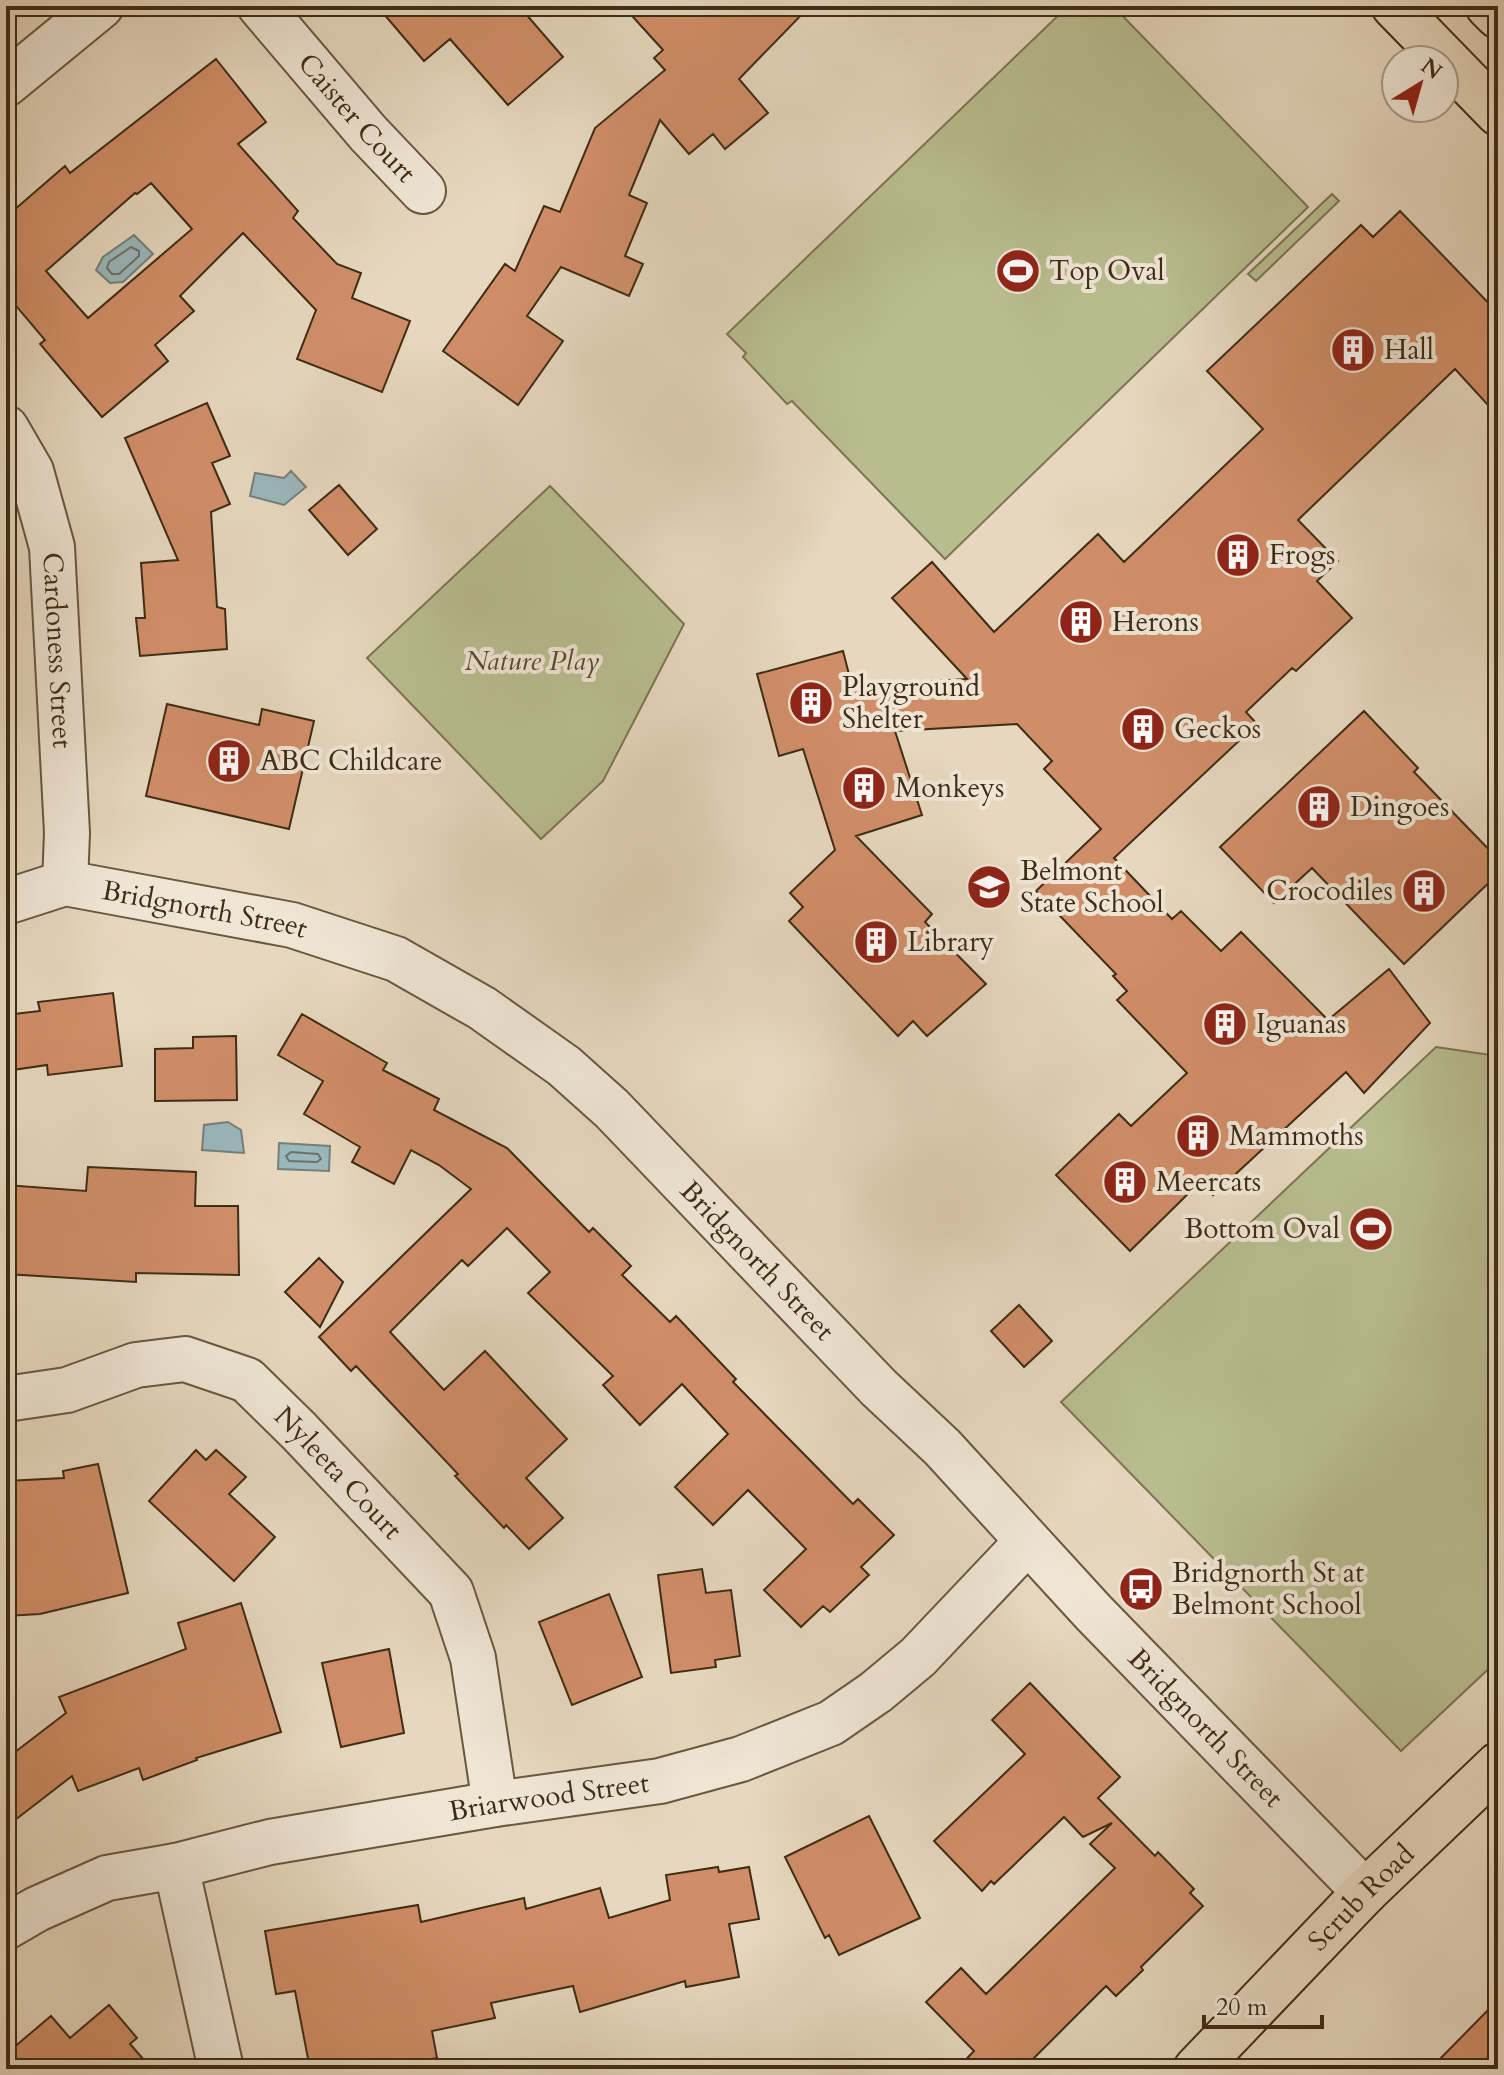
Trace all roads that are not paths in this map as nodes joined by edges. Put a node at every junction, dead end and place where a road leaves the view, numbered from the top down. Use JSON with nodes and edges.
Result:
{"nodes":[{"id":1,"x":101,"y":6,"type":"edge"},
{"id":2,"x":260,"y":6,"type":"edge"},
{"id":3,"x":1394,"y":6,"type":"edge"},
{"id":4,"x":1488,"y":6,"type":"edge"},
{"id":5,"x":1498,"y":16,"type":"edge"},
{"id":6,"x":6,"y":84,"type":"edge"},
{"id":7,"x":1498,"y":113,"type":"edge"},
{"id":8,"x":423,"y":191,"type":"dead end"},
{"id":9,"x":6,"y":428,"type":"edge"},
{"id":10,"x":65,"y":883,"type":"junction"},
{"id":11,"x":6,"y":902,"type":"edge"},
{"id":12,"x":6,"y":1399,"type":"edge"},
{"id":13,"x":1027,"y":1542,"type":"junction"},
{"id":14,"x":1498,"y":1765,"type":"edge"},
{"id":15,"x":495,"y":1804,"type":"junction"},
{"id":16,"x":176,"y":1866,"type":"junction"},
{"id":17,"x":1365,"y":1892,"type":"junction"},
{"id":18,"x":6,"y":1927,"type":"edge"},
{"id":19,"x":221,"y":2069,"type":"edge"},
{"id":20,"x":1196,"y":2069,"type":"edge"}],
"edges":[{"from":1,"to":6,"type":"street"},
{"from":2,"to":8,"type":"street","name":"Caister Court"},
{"from":3,"to":7,"type":"main road"},
{"from":4,"to":5,"type":"main road"},
{"from":9,"to":10,"type":"street","name":"Cardoness Street"},
{"from":10,"to":11,"type":"street","name":"Bridgnorth Street"},
{"from":10,"to":13,"type":"street","name":"Bridgnorth Street"},
{"from":12,"to":15,"type":"street","name":"Nyleeta Court"},
{"from":13,"to":15,"type":"street","name":"Briarwood Street"},
{"from":13,"to":17,"type":"street","name":"Bridgnorth Street"},
{"from":14,"to":17,"type":"main road","name":"Scrub Road"},
{"from":15,"to":16,"type":"street","name":"Briarwood Street"},
{"from":16,"to":18,"type":"street","name":"Briarwood Street"},
{"from":16,"to":19,"type":"street"},
{"from":17,"to":20,"type":"main road","name":"Scrub Road"}]}
